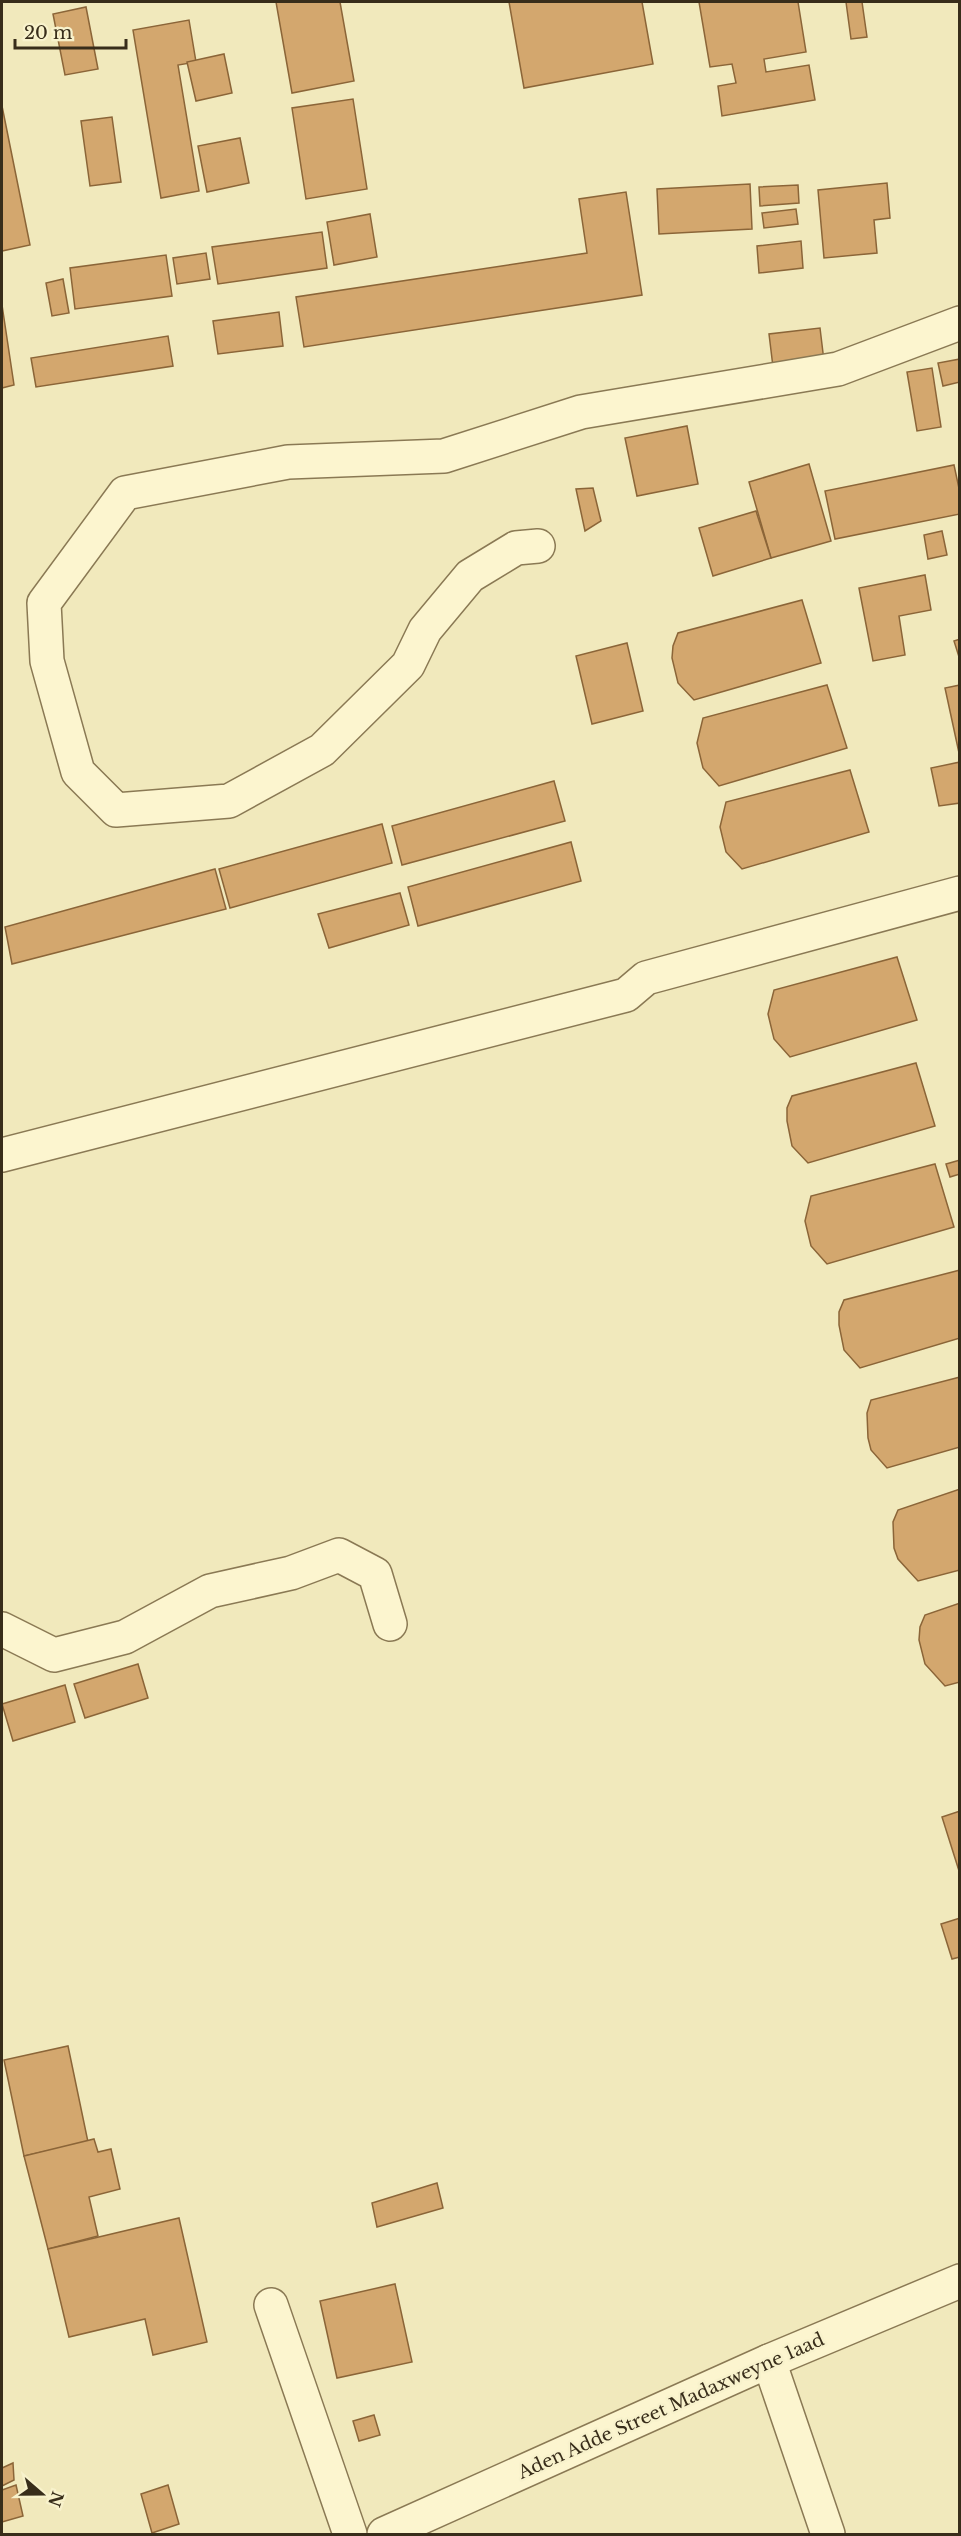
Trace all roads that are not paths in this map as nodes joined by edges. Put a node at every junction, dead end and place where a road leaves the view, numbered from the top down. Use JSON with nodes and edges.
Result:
{"nodes":[{"id":1,"x":960,"y":323,"type":"edge"},
{"id":2,"x":538,"y":546,"type":"dead end"},
{"id":3,"x":960,"y":893,"type":"edge"},
{"id":4,"x":2,"y":1155,"type":"edge"},
{"id":5,"x":390,"y":1624,"type":"dead end"},
{"id":6,"x":2,"y":1629,"type":"edge"},
{"id":7,"x":960,"y":2281,"type":"edge"},
{"id":8,"x":271,"y":2305,"type":"dead end"},
{"id":9,"x":769,"y":2361,"type":"junction"},
{"id":10,"x":350,"y":2535,"type":"edge"},
{"id":11,"x":384,"y":2535,"type":"edge"},
{"id":12,"x":828,"y":2535,"type":"edge"}],
"edges":[{"from":1,"to":2,"type":"street"},
{"from":3,"to":4,"type":"street"},
{"from":5,"to":6,"type":"street"},
{"from":7,"to":9,"type":"street","name":"Aden Adde Street Madaxweyne 1aad"},
{"from":8,"to":10,"type":"street"},
{"from":9,"to":11,"type":"street","name":"Aden Adde Street Madaxweyne 1aad"},
{"from":9,"to":12,"type":"street"}]}
